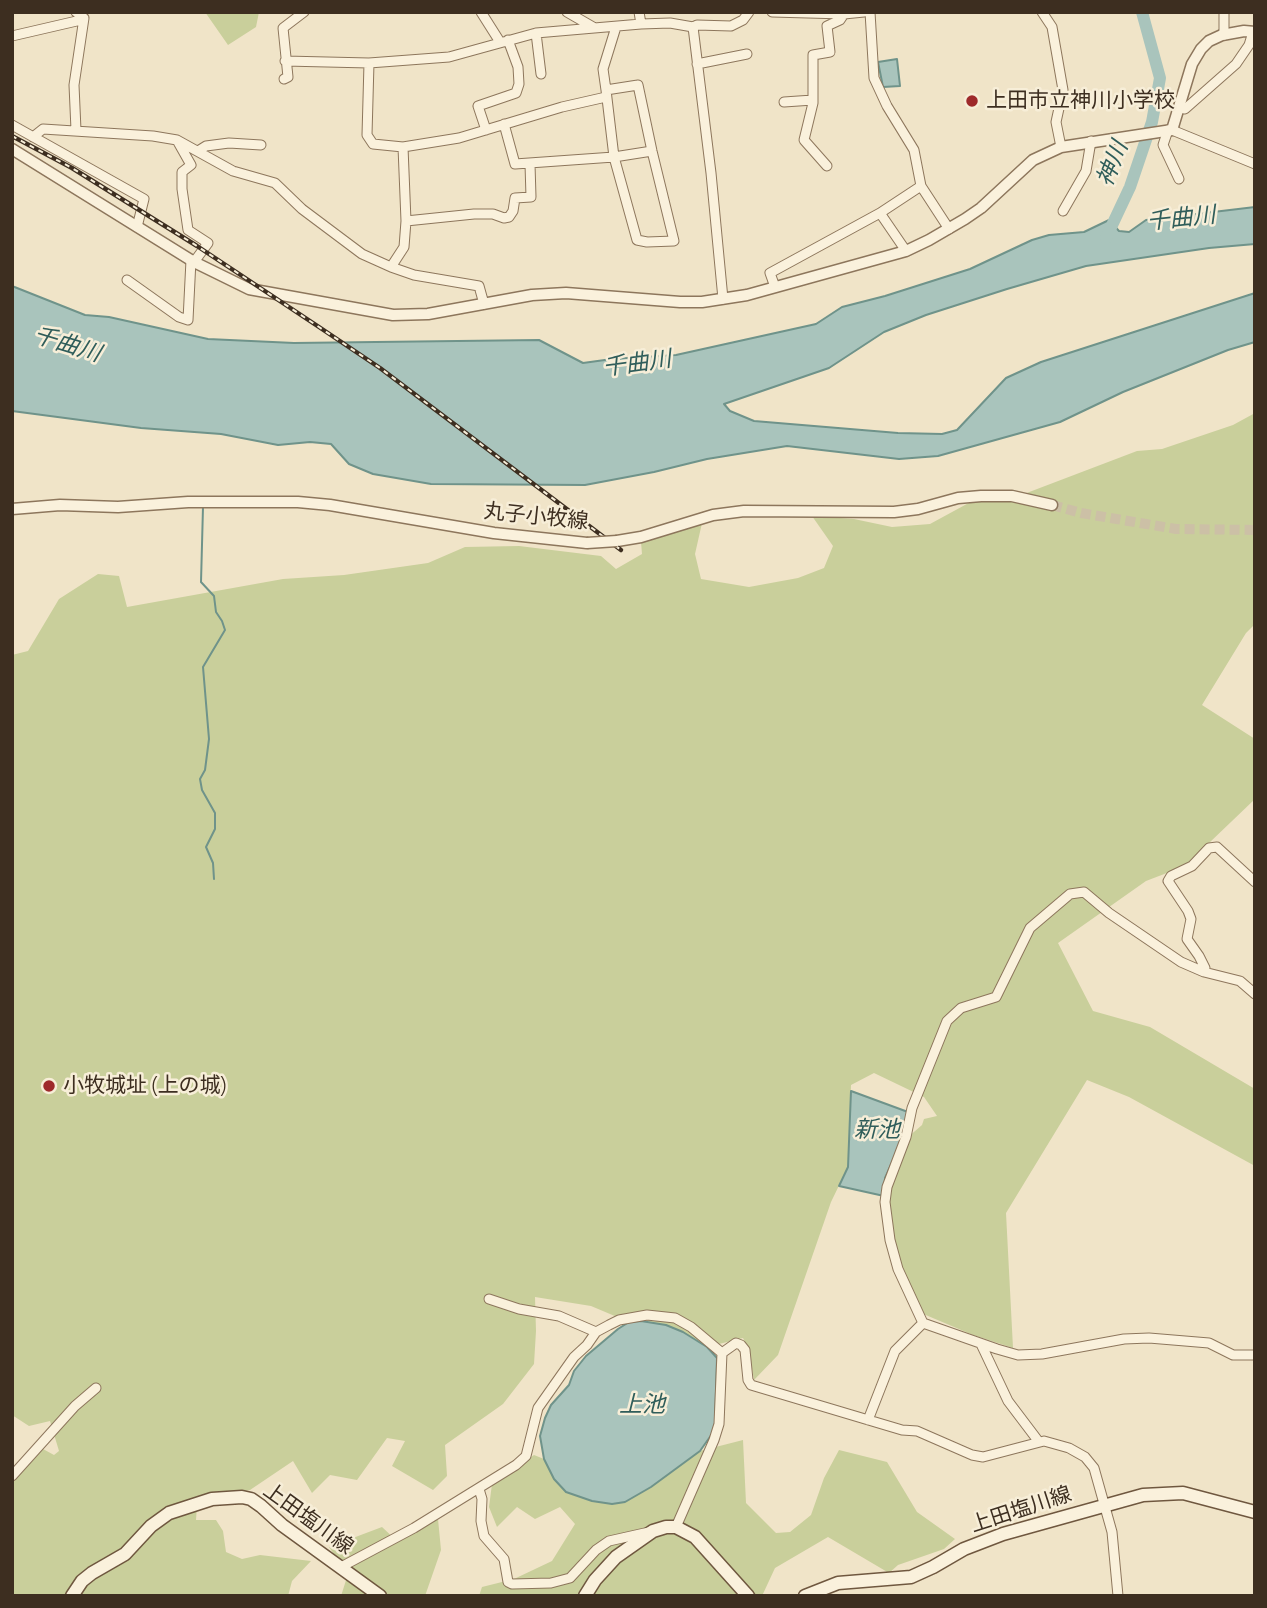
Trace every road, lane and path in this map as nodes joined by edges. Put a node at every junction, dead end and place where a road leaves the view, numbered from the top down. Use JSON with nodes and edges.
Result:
{"nodes":[{"id":1,"x":304,"y":12,"type":"edge"},
{"id":2,"x":481,"y":12,"type":"edge"},
{"id":3,"x":567,"y":12,"type":"edge"},
{"id":4,"x":639,"y":12,"type":"edge"},
{"id":5,"x":749,"y":12,"type":"edge"},
{"id":6,"x":772,"y":12,"type":"edge"},
{"id":7,"x":864,"y":12,"type":"edge"},
{"id":8,"x":870,"y":12,"type":"edge"},
{"id":9,"x":1042,"y":12,"type":"edge"},
{"id":10,"x":1224,"y":12,"type":"edge"},
{"id":11,"x":820,"y":13,"type":"edge"},
{"id":12,"x":844,"y":14,"type":"junction"},
{"id":13,"x":79,"y":16,"type":"edge"},
{"id":14,"x":641,"y":24,"type":"junction"},
{"id":15,"x":615,"y":27,"type":"junction"},
{"id":16,"x":693,"y":27,"type":"junction"},
{"id":17,"x":595,"y":28,"type":"junction"},
{"id":18,"x":1254,"y":32,"type":"edge"},
{"id":19,"x":536,"y":33,"type":"junction"},
{"id":20,"x":1224,"y":35,"type":"junction"},
{"id":21,"x":12,"y":36,"type":"edge"},
{"id":22,"x":504,"y":41,"type":"junction"},
{"id":23,"x":747,"y":54,"type":"dead end"},
{"id":24,"x":285,"y":61,"type":"junction"},
{"id":25,"x":369,"y":63,"type":"junction"},
{"id":26,"x":698,"y":64,"type":"junction"},
{"id":27,"x":541,"y":74,"type":"dead end"},
{"id":28,"x":284,"y":79,"type":"dead end"},
{"id":29,"x":606,"y":94,"type":"junction"},
{"id":30,"x":813,"y":100,"type":"junction"},
{"id":31,"x":784,"y":102,"type":"dead end"},
{"id":32,"x":1180,"y":108,"type":"junction"},
{"id":33,"x":505,"y":124,"type":"junction"},
{"id":34,"x":12,"y":125,"type":"edge"},
{"id":35,"x":76,"y":130,"type":"junction"},
{"id":36,"x":486,"y":130,"type":"junction"},
{"id":37,"x":1170,"y":130,"type":"junction"},
{"id":38,"x":33,"y":137,"type":"junction"},
{"id":39,"x":177,"y":140,"type":"junction"},
{"id":40,"x":1091,"y":141,"type":"junction"},
{"id":41,"x":261,"y":145,"type":"dead end"},
{"id":42,"x":1060,"y":146,"type":"junction"},
{"id":43,"x":403,"y":147,"type":"junction"},
{"id":44,"x":12,"y":149,"type":"edge"},
{"id":45,"x":198,"y":151,"type":"junction"},
{"id":46,"x":652,"y":151,"type":"junction"},
{"id":47,"x":614,"y":157,"type":"junction"},
{"id":48,"x":1252,"y":160,"type":"edge"},
{"id":49,"x":530,"y":164,"type":"junction"},
{"id":50,"x":827,"y":166,"type":"dead end"},
{"id":51,"x":1179,"y":179,"type":"dead end"},
{"id":52,"x":921,"y":186,"type":"junction"},
{"id":53,"x":1063,"y":211,"type":"dead end"},
{"id":54,"x":880,"y":213,"type":"junction"},
{"id":55,"x":406,"y":220,"type":"junction"},
{"id":56,"x":137,"y":227,"type":"junction"},
{"id":57,"x":949,"y":229,"type":"junction"},
{"id":58,"x":906,"y":251,"type":"junction"},
{"id":59,"x":192,"y":261,"type":"junction"},
{"id":60,"x":391,"y":267,"type":"junction"},
{"id":61,"x":127,"y":280,"type":"dead end"},
{"id":62,"x":775,"y":287,"type":"junction"},
{"id":63,"x":723,"y":299,"type":"junction"},
{"id":64,"x":484,"y":304,"type":"junction"},
{"id":65,"x":1052,"y":505,"type":"tunnel mouth"},
{"id":66,"x":12,"y":509,"type":"edge"},
{"id":67,"x":1255,"y":882,"type":"edge"},
{"id":68,"x":1205,"y":972,"type":"junction"},
{"id":69,"x":1255,"y":994,"type":"edge"},
{"id":70,"x":489,"y":1299,"type":"dead end"},
{"id":71,"x":923,"y":1322,"type":"junction"},
{"id":72,"x":596,"y":1332,"type":"junction"},
{"id":73,"x":981,"y":1343,"type":"junction"},
{"id":74,"x":722,"y":1353,"type":"junction"},
{"id":75,"x":1255,"y":1355,"type":"edge"},
{"id":76,"x":96,"y":1388,"type":"dead end"},
{"id":77,"x":868,"y":1420,"type":"junction"},
{"id":78,"x":1038,"y":1441,"type":"junction"},
{"id":79,"x":12,"y":1476,"type":"edge"},
{"id":80,"x":479,"y":1489,"type":"junction"},
{"id":81,"x":1104,"y":1504,"type":"junction"},
{"id":82,"x":1255,"y":1512,"type":"edge"},
{"id":83,"x":676,"y":1527,"type":"junction"},
{"id":84,"x":653,"y":1531,"type":"junction"},
{"id":85,"x":341,"y":1567,"type":"junction"},
{"id":86,"x":72,"y":1596,"type":"edge"},
{"id":87,"x":380,"y":1596,"type":"edge"},
{"id":88,"x":585,"y":1596,"type":"edge"},
{"id":89,"x":748,"y":1596,"type":"edge"},
{"id":90,"x":805,"y":1596,"type":"edge"},
{"id":91,"x":1118,"y":1596,"type":"edge"}],
"edges":[{"from":1,"to":24,"type":"street"},
{"from":2,"to":22,"type":"street"},
{"from":3,"to":17,"type":"street"},
{"from":4,"to":14,"type":"street"},
{"from":5,"to":16,"type":"street"},
{"from":6,"to":11,"type":"street"},
{"from":7,"to":12,"type":"street"},
{"from":8,"to":52,"type":"street"},
{"from":9,"to":42,"type":"street"},
{"from":10,"to":20,"type":"street"},
{"from":11,"to":12,"type":"street"},
{"from":12,"to":30,"type":"street"},
{"from":13,"to":21,"type":"street"},
{"from":13,"to":35,"type":"street"},
{"from":14,"to":15,"type":"street"},
{"from":14,"to":16,"type":"street"},
{"from":15,"to":17,"type":"street"},
{"from":15,"to":29,"type":"street"},
{"from":16,"to":26,"type":"street"},
{"from":17,"to":19,"type":"street"},
{"from":18,"to":20,"type":"street"},
{"from":18,"to":32,"type":"street"},
{"from":19,"to":22,"type":"street"},
{"from":19,"to":27,"type":"street"},
{"from":20,"to":32,"type":"street"},
{"from":22,"to":25,"type":"street"},
{"from":22,"to":36,"type":"street"},
{"from":23,"to":26,"type":"street"},
{"from":24,"to":25,"type":"street"},
{"from":24,"to":28,"type":"street"},
{"from":25,"to":43,"type":"street"},
{"from":26,"to":63,"type":"street"},
{"from":29,"to":33,"type":"street"},
{"from":29,"to":46,"type":"street"},
{"from":29,"to":47,"type":"street"},
{"from":30,"to":31,"type":"street"},
{"from":30,"to":50,"type":"street"},
{"from":32,"to":37,"type":"street"},
{"from":33,"to":36,"type":"street"},
{"from":33,"to":49,"type":"street"},
{"from":34,"to":38,"type":"street"},
{"from":35,"to":38,"type":"street"},
{"from":35,"to":39,"type":"street"},
{"from":36,"to":43,"type":"street"},
{"from":37,"to":40,"type":"street"},
{"from":37,"to":48,"type":"street"},
{"from":37,"to":51,"type":"street"},
{"from":38,"to":56,"type":"street"},
{"from":39,"to":45,"type":"street"},
{"from":39,"to":59,"type":"street"},
{"from":40,"to":42,"type":"street"},
{"from":40,"to":53,"type":"street"},
{"from":41,"to":45,"type":"street"},
{"from":42,"to":57,"type":"street"},
{"from":43,"to":55,"type":"street"},
{"from":44,"to":56,"type":"street"},
{"from":45,"to":60,"type":"street"},
{"from":46,"to":47,"type":"street"},
{"from":46,"to":47,"type":"street"},
{"from":47,"to":49,"type":"street"},
{"from":49,"to":55,"type":"street"},
{"from":52,"to":54,"type":"street"},
{"from":52,"to":57,"type":"street"},
{"from":54,"to":58,"type":"street"},
{"from":54,"to":62,"type":"street"},
{"from":55,"to":60,"type":"street"},
{"from":56,"to":59,"type":"street"},
{"from":57,"to":58,"type":"street"},
{"from":58,"to":62,"type":"street"},
{"from":59,"to":61,"type":"street"},
{"from":59,"to":64,"type":"street"},
{"from":60,"to":64,"type":"street"},
{"from":62,"to":63,"type":"street"},
{"from":63,"to":64,"type":"street"},
{"from":65,"to":66,"type":"street","name":"丸子小牧線","bridge":true},
{"from":67,"to":68,"type":"street"},
{"from":68,"to":69,"type":"street"},
{"from":68,"to":71,"type":"street"},
{"from":70,"to":72,"type":"street"},
{"from":71,"to":73,"type":"street"},
{"from":71,"to":77,"type":"street"},
{"from":72,"to":74,"type":"street"},
{"from":72,"to":80,"type":"street"},
{"from":73,"to":75,"type":"street"},
{"from":73,"to":78,"type":"street"},
{"from":74,"to":77,"type":"street"},
{"from":74,"to":83,"type":"street"},
{"from":76,"to":79,"type":"street"},
{"from":77,"to":78,"type":"street"},
{"from":78,"to":81,"type":"street"},
{"from":80,"to":84,"type":"street"},
{"from":80,"to":85,"type":"street"},
{"from":81,"to":82,"type":"main road","name":"上田塩川線"},
{"from":81,"to":90,"type":"main road","name":"上田塩川線"},
{"from":81,"to":91,"type":"street"},
{"from":83,"to":84,"type":"main road"},
{"from":83,"to":89,"type":"main road"},
{"from":84,"to":88,"type":"main road"},
{"from":85,"to":86,"type":"main road","name":"上田塩川線"},
{"from":85,"to":87,"type":"main road","name":"上田塩川線"}]}
